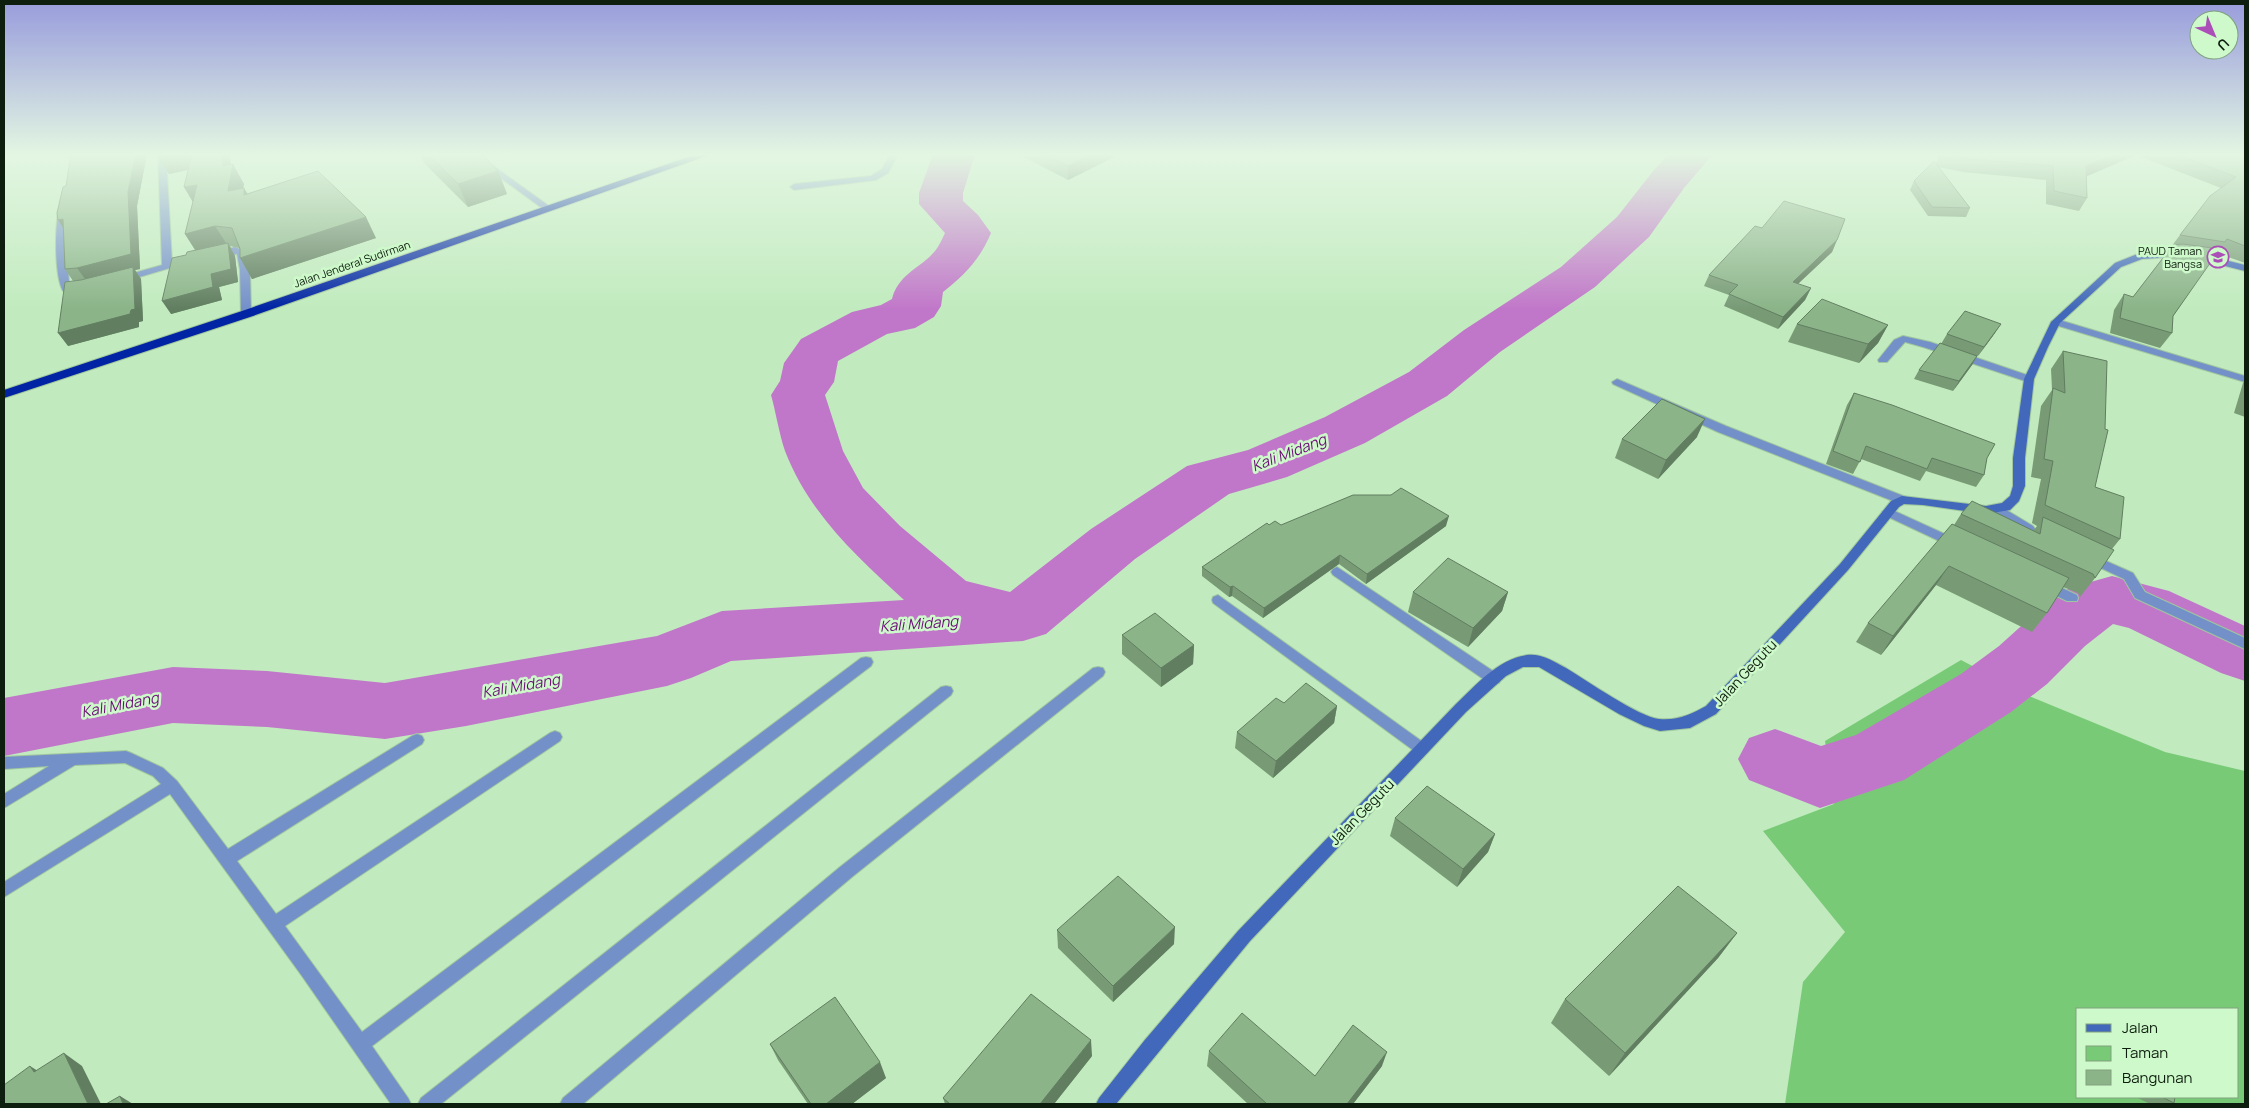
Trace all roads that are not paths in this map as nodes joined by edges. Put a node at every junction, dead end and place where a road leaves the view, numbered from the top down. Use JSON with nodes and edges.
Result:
{"nodes":[{"id":1,"x":64,"y":206,"type":"edge"},
{"id":2,"x":164,"y":206,"type":"edge"},
{"id":3,"x":544,"y":206,"type":"edge"},
{"id":4,"x":558,"y":206,"type":"edge"},
{"id":5,"x":549,"y":209,"type":"junction"},
{"id":6,"x":167,"y":267,"type":"junction"},
{"id":7,"x":2245,"y":268,"type":"edge"},
{"id":8,"x":115,"y":281,"type":"edge"},
{"id":9,"x":89,"y":288,"type":"edge"},
{"id":10,"x":246,"y":314,"type":"junction"},
{"id":11,"x":2056,"y":322,"type":"junction"},
{"id":12,"x":1883,"y":360,"type":"dead end"},
{"id":13,"x":2029,"y":379,"type":"junction"},
{"id":14,"x":2245,"y":379,"type":"edge"},
{"id":15,"x":1617,"y":382,"type":"dead end"},
{"id":16,"x":4,"y":394,"type":"edge"},
{"id":17,"x":1902,"y":500,"type":"junction"},
{"id":18,"x":1998,"y":509,"type":"junction"},
{"id":19,"x":1888,"y":512,"type":"junction"},
{"id":20,"x":2043,"y":536,"type":"edge"},
{"id":21,"x":1967,"y":549,"type":"edge"},
{"id":22,"x":2078,"y":552,"type":"edge"},
{"id":23,"x":1337,"y":572,"type":"dead end"},
{"id":24,"x":2037,"y":582,"type":"edge"},
{"id":25,"x":2072,"y":598,"type":"dead end"},
{"id":26,"x":1218,"y":600,"type":"dead end"},
{"id":27,"x":2245,"y":644,"type":"edge"},
{"id":28,"x":866,"y":662,"type":"dead end"},
{"id":29,"x":1098,"y":672,"type":"dead end"},
{"id":30,"x":1494,"y":679,"type":"junction"},
{"id":31,"x":946,"y":691,"type":"dead end"},
{"id":32,"x":555,"y":737,"type":"dead end"},
{"id":33,"x":417,"y":740,"type":"dead end"},
{"id":34,"x":1422,"y":749,"type":"junction"},
{"id":35,"x":72,"y":759,"type":"junction"},
{"id":36,"x":4,"y":763,"type":"edge"},
{"id":37,"x":172,"y":785,"type":"junction"},
{"id":38,"x":4,"y":802,"type":"edge"},
{"id":39,"x":226,"y":859,"type":"junction"},
{"id":40,"x":4,"y":890,"type":"edge"},
{"id":41,"x":274,"y":924,"type":"junction"},
{"id":42,"x":360,"y":1044,"type":"junction"},
{"id":43,"x":402,"y":1104,"type":"edge"},
{"id":44,"x":427,"y":1104,"type":"edge"},
{"id":45,"x":569,"y":1104,"type":"edge"},
{"id":46,"x":1105,"y":1104,"type":"edge"}],
"edges":[{"from":1,"to":9,"type":"street"},
{"from":2,"to":6,"type":"street"},
{"from":3,"to":5,"type":"street"},
{"from":4,"to":5,"type":"highway","name":"Jalan Jenderal Sudirman"},
{"from":5,"to":10,"type":"highway","name":"Jalan Jenderal Sudirman"},
{"from":6,"to":8,"type":"street"},
{"from":6,"to":10,"type":"street"},
{"from":7,"to":11,"type":"street"},
{"from":10,"to":16,"type":"highway","name":"Jalan Jenderal Sudirman"},
{"from":11,"to":13,"type":"street"},
{"from":11,"to":14,"type":"street"},
{"from":12,"to":13,"type":"street"},
{"from":13,"to":18,"type":"street"},
{"from":15,"to":17,"type":"street"},
{"from":17,"to":18,"type":"street"},
{"from":17,"to":19,"type":"street","name":"Jalan Gegutu"},
{"from":18,"to":20,"type":"street"},
{"from":19,"to":21,"type":"street"},
{"from":19,"to":30,"type":"street","name":"Jalan Gegutu"},
{"from":22,"to":27,"type":"street"},
{"from":23,"to":30,"type":"street"},
{"from":24,"to":25,"type":"street"},
{"from":26,"to":34,"type":"street"},
{"from":28,"to":42,"type":"street"},
{"from":29,"to":45,"type":"street"},
{"from":30,"to":34,"type":"street","name":"Jalan Gegutu"},
{"from":31,"to":44,"type":"street"},
{"from":32,"to":41,"type":"street"},
{"from":33,"to":39,"type":"street"},
{"from":34,"to":46,"type":"street","name":"Jalan Gegutu"},
{"from":35,"to":36,"type":"street"},
{"from":35,"to":37,"type":"street"},
{"from":35,"to":38,"type":"street"},
{"from":37,"to":39,"type":"street"},
{"from":37,"to":40,"type":"street"},
{"from":39,"to":41,"type":"street"},
{"from":41,"to":42,"type":"street"},
{"from":42,"to":43,"type":"street"}]}
